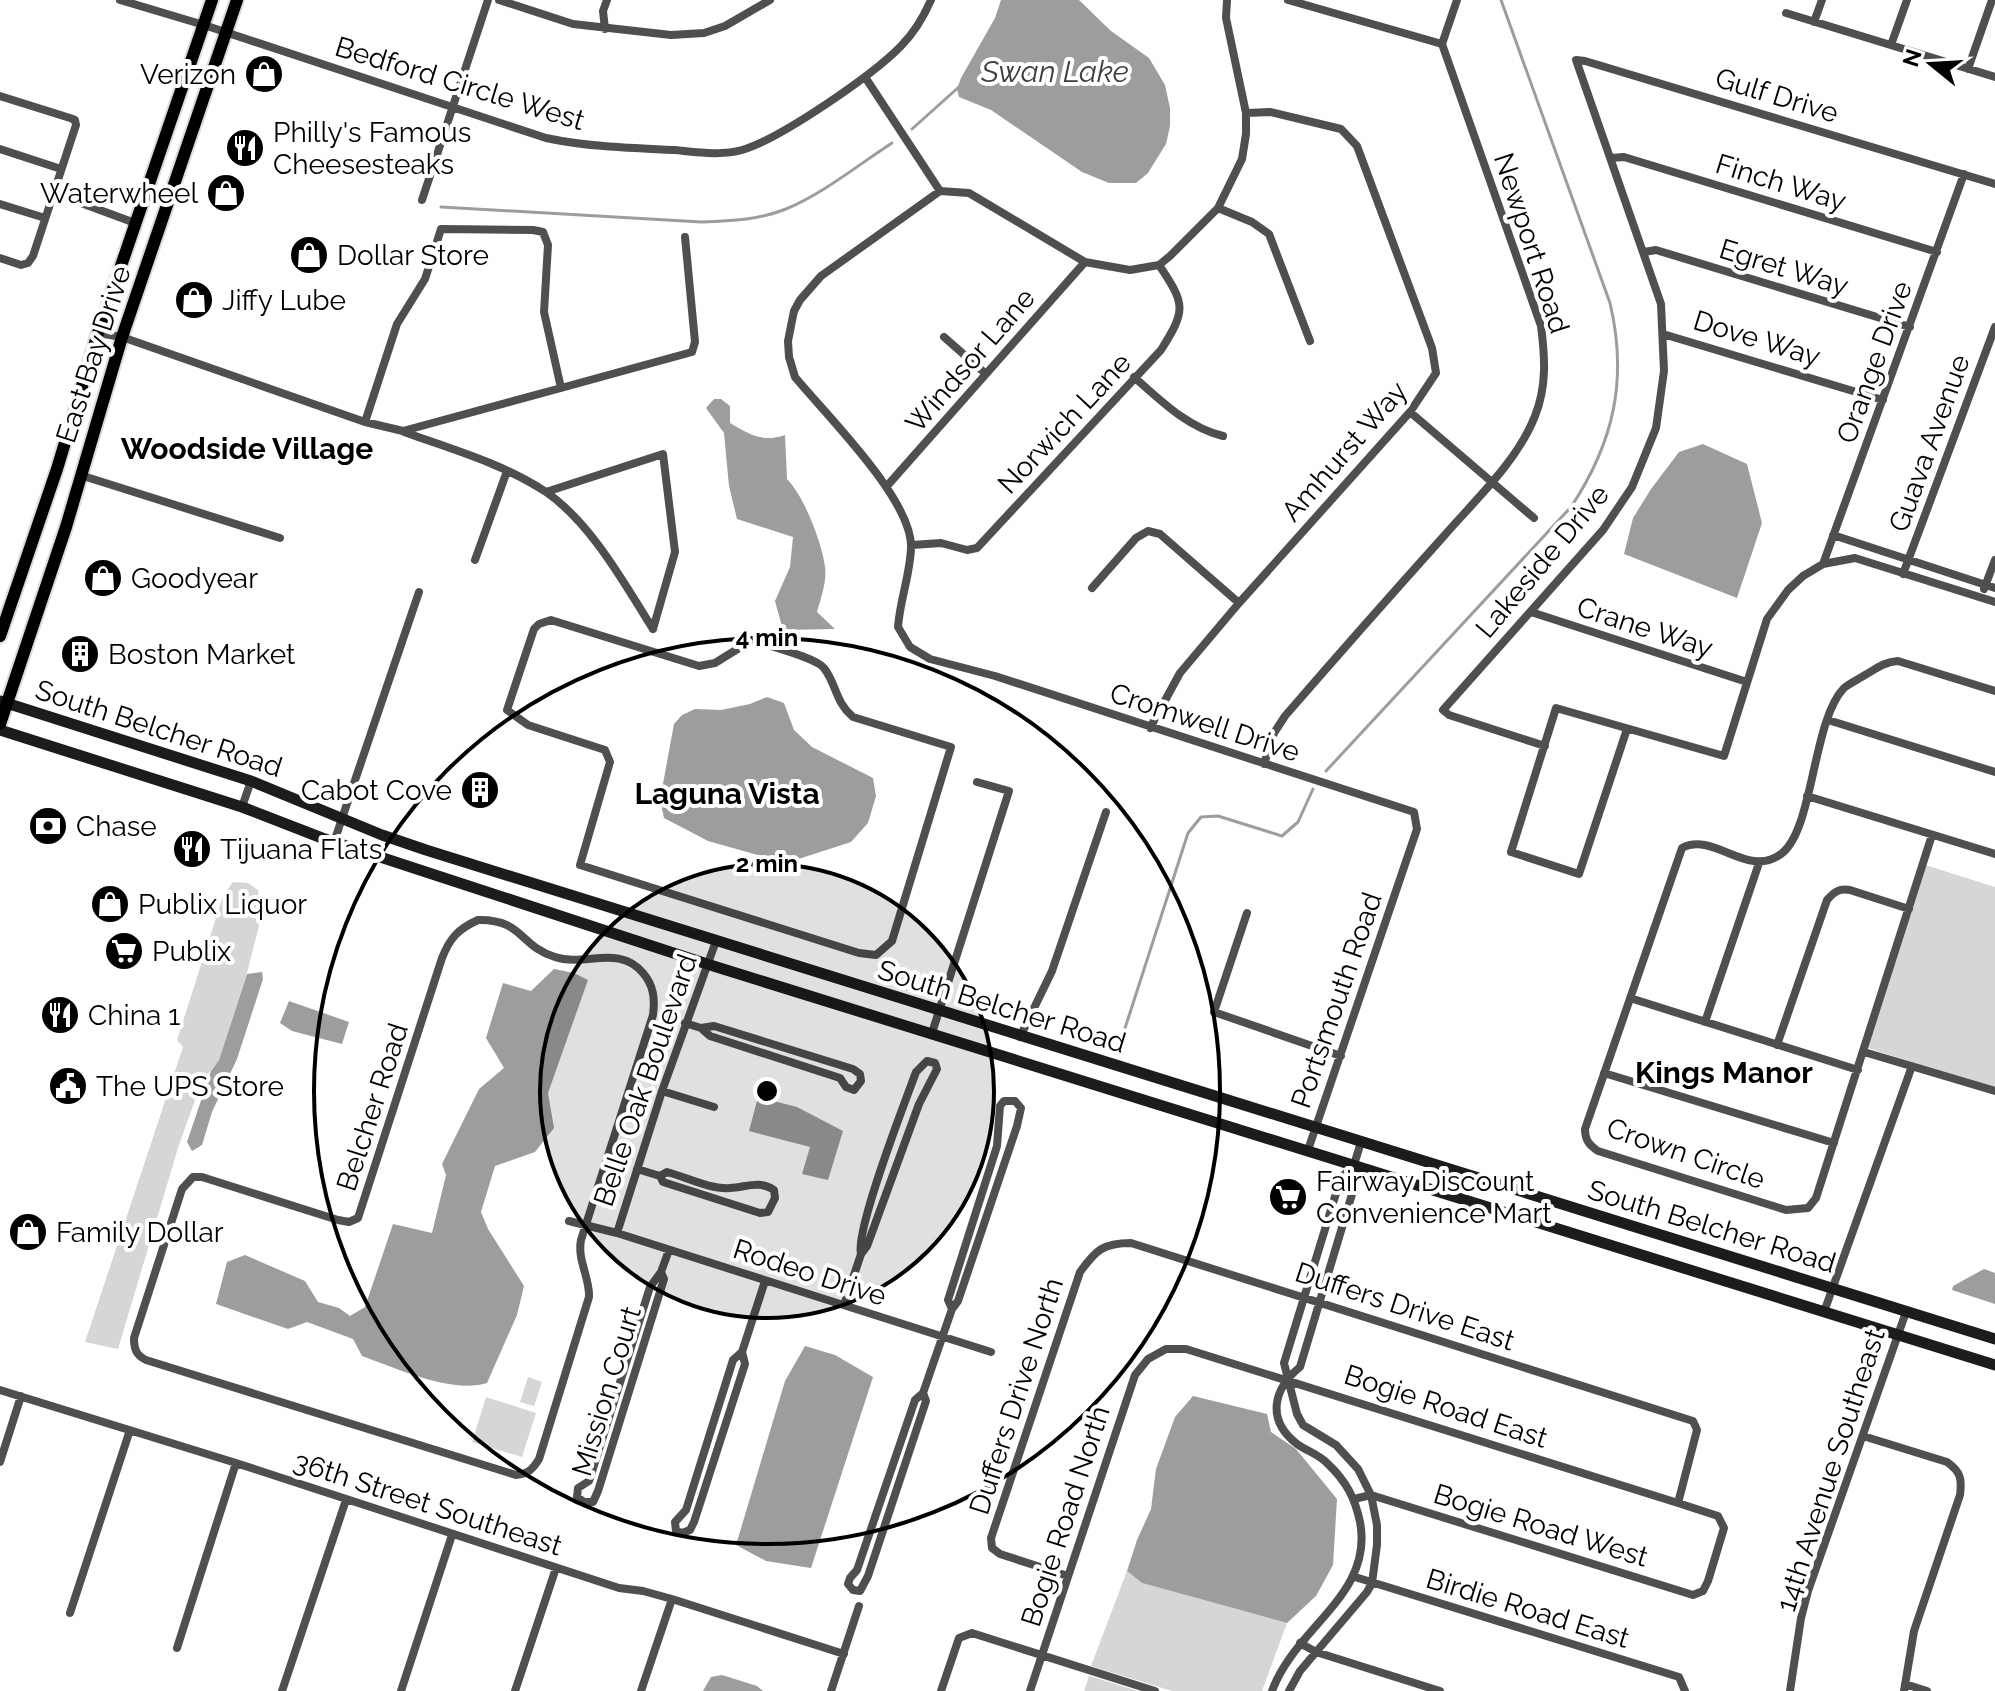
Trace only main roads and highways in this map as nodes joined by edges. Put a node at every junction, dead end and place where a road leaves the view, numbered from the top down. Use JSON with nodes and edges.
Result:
{"nodes":[{"id":1,"x":212,"y":0,"type":"edge"},
{"id":2,"x":237,"y":0,"type":"edge"},
{"id":3,"x":0,"y":636,"type":"edge"},
{"id":4,"x":4,"y":702,"type":"edge"},
{"id":5,"x":0,"y":724,"type":"edge"},
{"id":6,"x":0,"y":730,"type":"edge"},
{"id":7,"x":1995,"y":1339,"type":"edge"},
{"id":8,"x":1995,"y":1365,"type":"edge"}],
"edges":[{"from":1,"to":3,"type":"main road","name":"East Bay Drive"},
{"from":2,"to":4,"type":"main road","name":"East Bay Drive"},
{"from":4,"to":5,"type":"main road","name":"East Bay Drive"},
{"from":4,"to":7,"type":"main road","name":"South Belcher Road"},
{"from":6,"to":8,"type":"main road","name":"South Belcher Road"}]}
